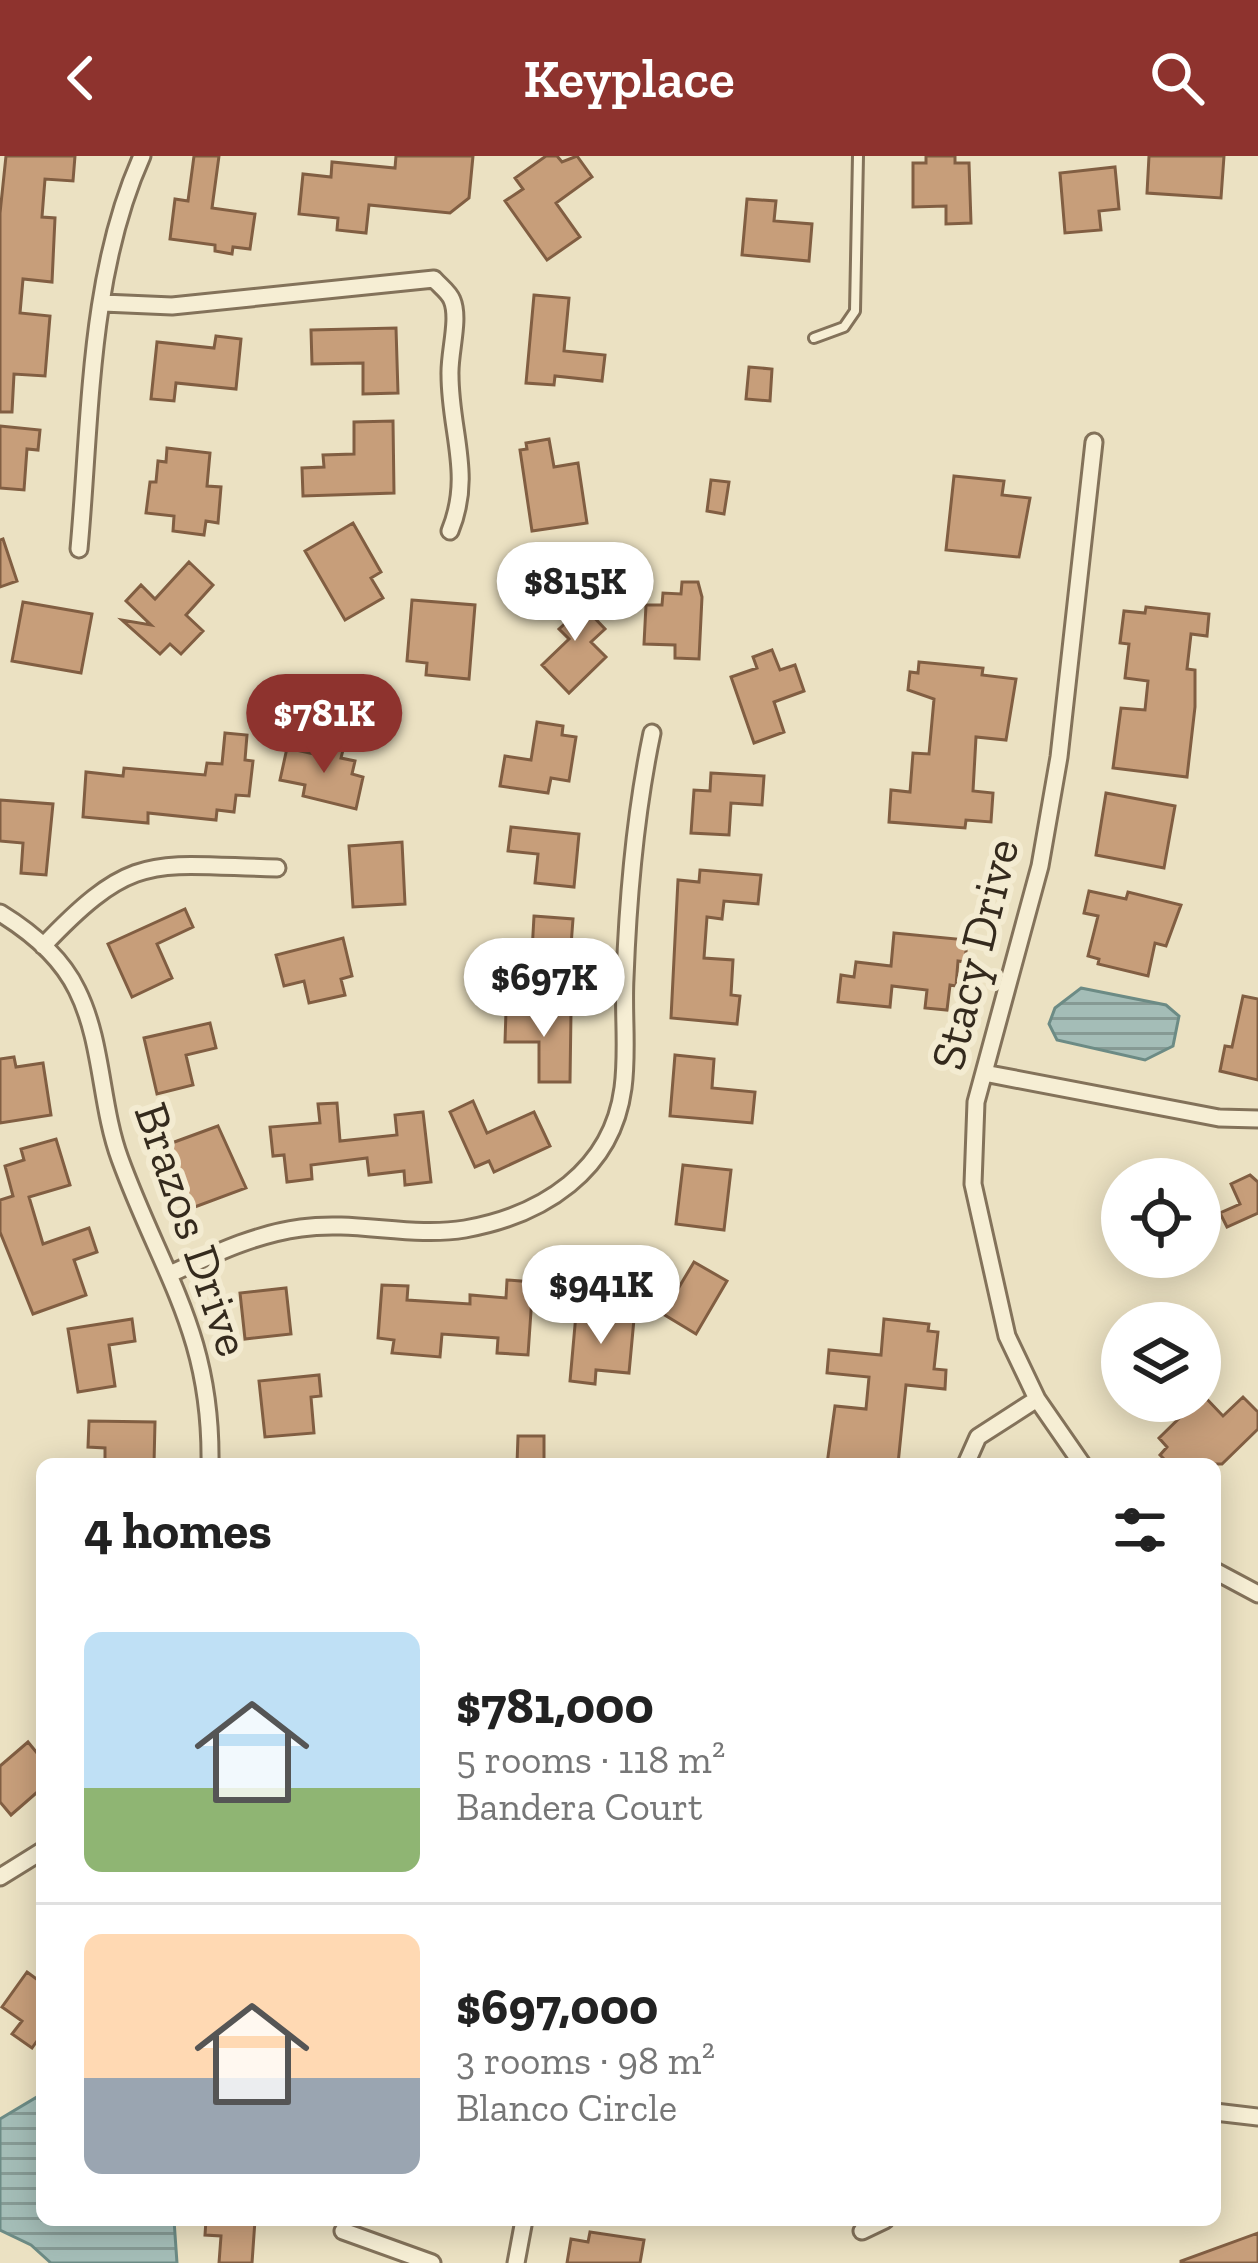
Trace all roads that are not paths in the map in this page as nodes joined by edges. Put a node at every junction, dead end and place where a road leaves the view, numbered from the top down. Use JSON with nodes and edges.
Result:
{"nodes":[{"id":1,"x":142,"y":156,"type":"edge"},
{"id":2,"x":858,"y":156,"type":"edge"},
{"id":3,"x":103,"y":303,"type":"junction"},
{"id":4,"x":814,"y":338,"type":"dead end"},
{"id":5,"x":1094,"y":442,"type":"dead end"},
{"id":6,"x":450,"y":531,"type":"dead end"},
{"id":7,"x":79,"y":549,"type":"dead end"},
{"id":8,"x":652,"y":733,"type":"dead end"},
{"id":9,"x":277,"y":868,"type":"dead end"},
{"id":10,"x":0,"y":914,"type":"edge"},
{"id":11,"x":44,"y":946,"type":"junction"},
{"id":12,"x":984,"y":1073,"type":"junction"},
{"id":13,"x":1258,"y":1119,"type":"edge"},
{"id":14,"x":172,"y":1273,"type":"junction"},
{"id":15,"x":1037,"y":1399,"type":"junction"},
{"id":16,"x":210,"y":1458,"type":"edge"},
{"id":17,"x":969,"y":1458,"type":"edge"},
{"id":18,"x":1078,"y":1458,"type":"edge"},
{"id":19,"x":1221,"y":1574,"type":"edge"},
{"id":20,"x":1258,"y":1594,"type":"edge"},
{"id":21,"x":36,"y":1855,"type":"edge"},
{"id":22,"x":0,"y":1877,"type":"edge"},
{"id":23,"x":1221,"y":2113,"type":"edge"},
{"id":24,"x":1258,"y":2117,"type":"edge"},
{"id":25,"x":523,"y":2226,"type":"edge"},
{"id":26,"x":871,"y":2226,"type":"edge"},
{"id":27,"x":862,"y":2230,"type":"dead end"},
{"id":28,"x":343,"y":2231,"type":"dead end"},
{"id":29,"x":432,"y":2263,"type":"edge"},
{"id":30,"x":516,"y":2263,"type":"edge"}],
"edges":[{"from":1,"to":3,"type":"street"},
{"from":2,"to":4,"type":"lane"},
{"from":3,"to":6,"type":"street"},
{"from":3,"to":7,"type":"street"},
{"from":5,"to":12,"type":"street","name":"Stacy Drive"},
{"from":8,"to":14,"type":"street"},
{"from":9,"to":11,"type":"street"},
{"from":10,"to":11,"type":"street","name":"Brazos Drive"},
{"from":11,"to":14,"type":"street","name":"Brazos Drive"},
{"from":12,"to":13,"type":"street"},
{"from":12,"to":15,"type":"street","name":"Stacy Drive"},
{"from":14,"to":16,"type":"street","name":"Brazos Drive"},
{"from":15,"to":17,"type":"street"},
{"from":15,"to":18,"type":"street","name":"Stacy Drive"},
{"from":19,"to":20,"type":"street"},
{"from":21,"to":22,"type":"street"},
{"from":23,"to":24,"type":"street"},
{"from":25,"to":30,"type":"street"},
{"from":26,"to":27,"type":"street"},
{"from":28,"to":29,"type":"street"}]}
